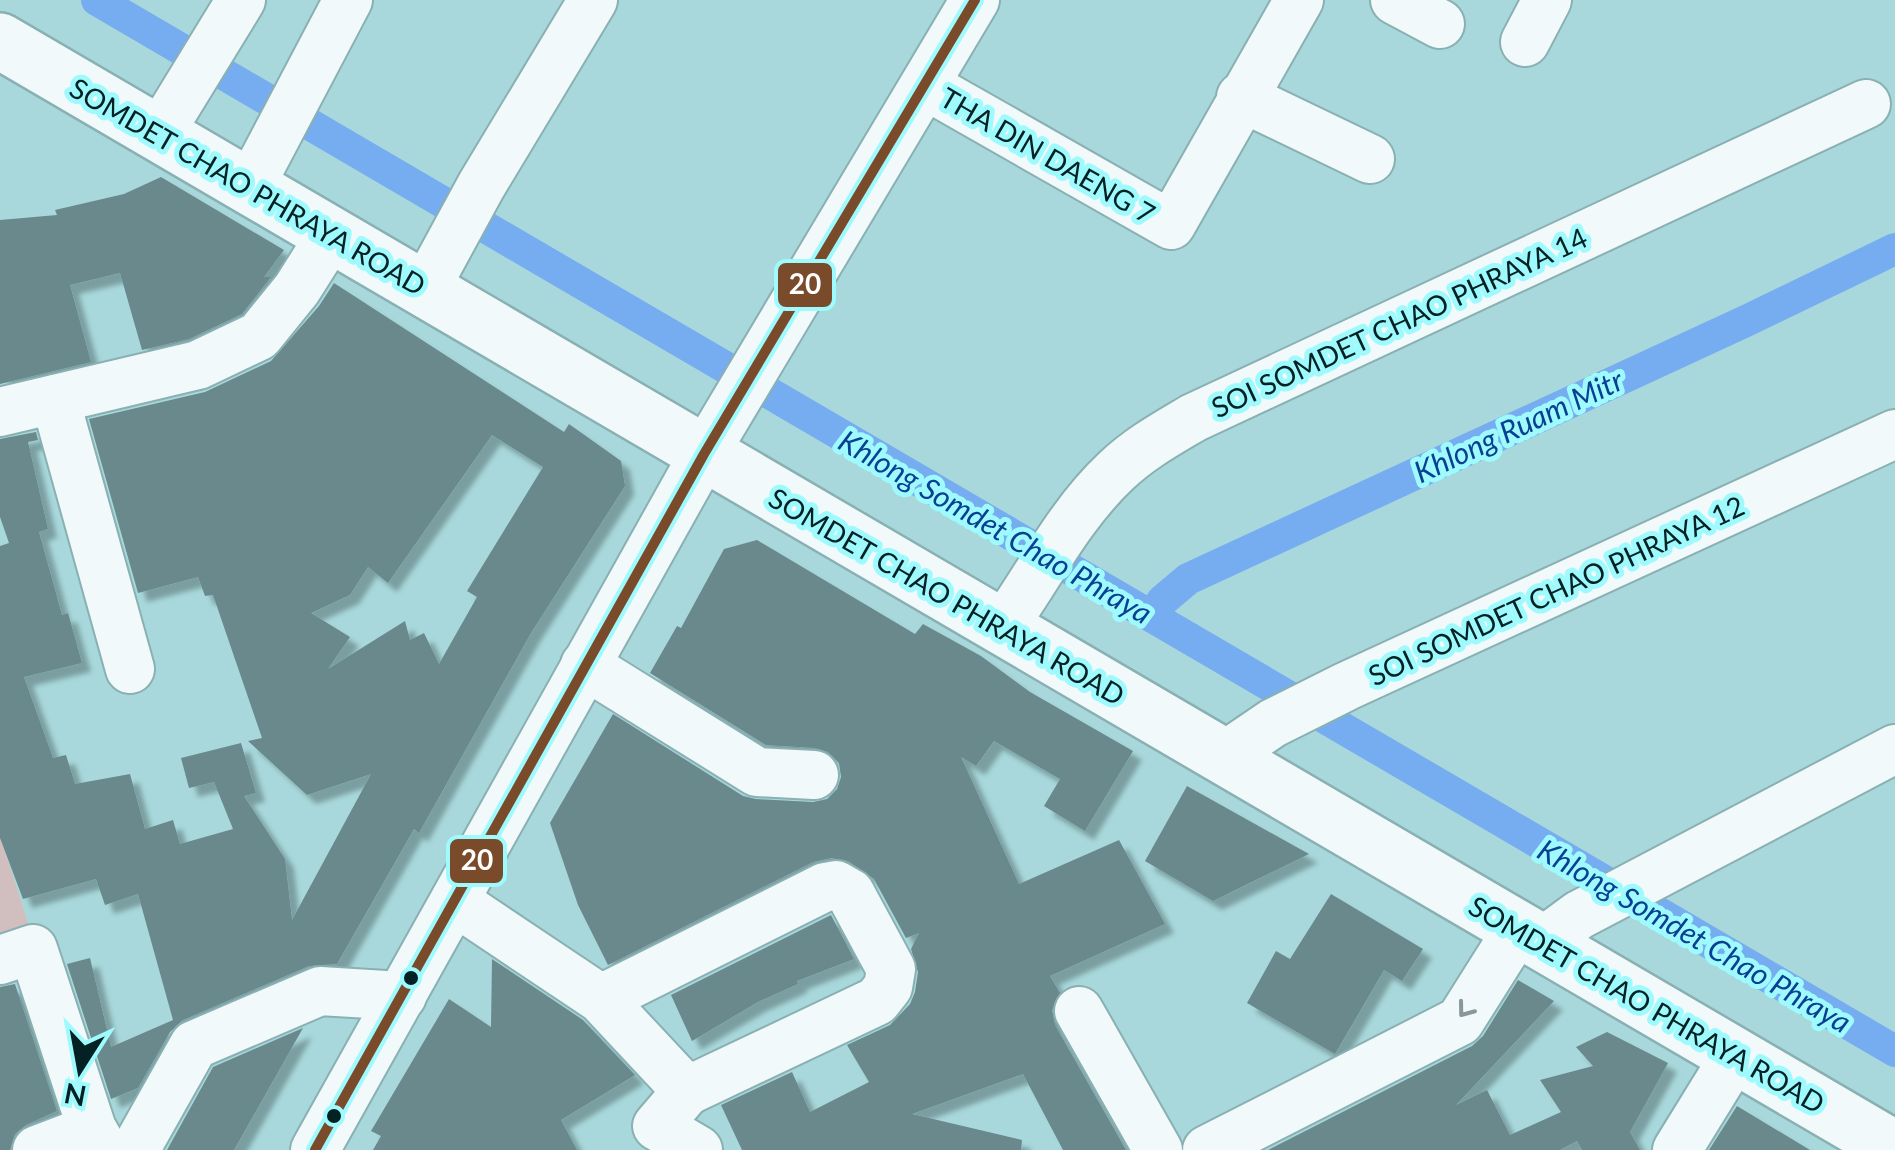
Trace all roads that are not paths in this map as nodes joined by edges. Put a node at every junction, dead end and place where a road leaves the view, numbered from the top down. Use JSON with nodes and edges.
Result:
{"nodes":[{"id":1,"x":348,"y":0,"type":"edge"},
{"id":2,"x":592,"y":0,"type":"edge"},
{"id":3,"x":975,"y":0,"type":"edge"},
{"id":4,"x":1298,"y":0,"type":"edge"},
{"id":5,"x":1396,"y":0,"type":"edge"},
{"id":6,"x":1547,"y":0,"type":"edge"},
{"id":7,"x":229,"y":18,"type":"edge"},
{"id":8,"x":1440,"y":24,"type":"dead end"},
{"id":9,"x":0,"y":41,"type":"edge"},
{"id":10,"x":1525,"y":42,"type":"dead end"},
{"id":11,"x":925,"y":86,"type":"junction"},
{"id":12,"x":1242,"y":97,"type":"junction"},
{"id":13,"x":1866,"y":104,"type":"dead end"},
{"id":14,"x":159,"y":134,"type":"junction"},
{"id":15,"x":1370,"y":160,"type":"dead end"},
{"id":16,"x":249,"y":188,"type":"junction"},
{"id":17,"x":331,"y":235,"type":"junction"},
{"id":18,"x":425,"y":289,"type":"junction"},
{"id":19,"x":55,"y":400,"type":"junction"},
{"id":20,"x":0,"y":412,"type":"edge"},
{"id":21,"x":1895,"y":434,"type":"edge"},
{"id":22,"x":717,"y":435,"type":"junction"},
{"id":23,"x":1014,"y":611,"type":"junction"},
{"id":24,"x":585,"y":665,"type":"junction"},
{"id":25,"x":130,"y":669,"type":"dead end"},
{"id":26,"x":1895,"y":749,"type":"edge"},
{"id":27,"x":1223,"y":757,"type":"junction"},
{"id":28,"x":814,"y":775,"type":"dead end"},
{"id":29,"x":456,"y":902,"type":"junction"},
{"id":30,"x":1546,"y":929,"type":"junction"},
{"id":31,"x":0,"y":960,"type":"edge"},
{"id":32,"x":402,"y":996,"type":"junction"},
{"id":33,"x":601,"y":999,"type":"junction"},
{"id":34,"x":1079,"y":1010,"type":"dead end"},
{"id":35,"x":1735,"y":1056,"type":"junction"},
{"id":36,"x":687,"y":1091,"type":"junction"},
{"id":37,"x":98,"y":1140,"type":"edge"},
{"id":38,"x":1895,"y":1149,"type":"edge"},
{"id":39,"x":37,"y":1150,"type":"edge"},
{"id":40,"x":135,"y":1150,"type":"edge"},
{"id":41,"x":315,"y":1150,"type":"edge"},
{"id":42,"x":698,"y":1150,"type":"edge"},
{"id":43,"x":1158,"y":1150,"type":"edge"},
{"id":44,"x":1207,"y":1150,"type":"edge"},
{"id":45,"x":1678,"y":1150,"type":"edge"}],
"edges":[{"from":1,"to":16,"type":"street"},
{"from":2,"to":18,"type":"street"},
{"from":3,"to":11,"type":"street"},
{"from":4,"to":12,"type":"street"},
{"from":5,"to":8,"type":"street"},
{"from":6,"to":10,"type":"street"},
{"from":7,"to":14,"type":"street"},
{"from":9,"to":14,"type":"main road","name":"SOMDET CHAO PHRAYA ROAD"},
{"from":11,"to":12,"type":"street","name":"THA DIN DAENG 7"},
{"from":11,"to":22,"type":"street"},
{"from":12,"to":15,"type":"street"},
{"from":13,"to":23,"type":"street","name":"SOI SOMDET CHAO PHRAYA 14"},
{"from":14,"to":16,"type":"main road","name":"SOMDET CHAO PHRAYA ROAD"},
{"from":16,"to":17,"type":"main road","name":"SOMDET CHAO PHRAYA ROAD"},
{"from":17,"to":18,"type":"main road","name":"SOMDET CHAO PHRAYA ROAD"},
{"from":17,"to":19,"type":"street"},
{"from":18,"to":22,"type":"main road","name":"SOMDET CHAO PHRAYA ROAD"},
{"from":19,"to":20,"type":"street"},
{"from":19,"to":25,"type":"street"},
{"from":21,"to":27,"type":"street","name":"SOI SOMDET CHAO PHRAYA 12"},
{"from":22,"to":23,"type":"main road","name":"SOMDET CHAO PHRAYA ROAD"},
{"from":22,"to":24,"type":"street"},
{"from":23,"to":27,"type":"main road","name":"SOMDET CHAO PHRAYA ROAD"},
{"from":24,"to":28,"type":"street"},
{"from":24,"to":29,"type":"street"},
{"from":26,"to":30,"type":"street"},
{"from":27,"to":30,"type":"main road","name":"SOMDET CHAO PHRAYA ROAD"},
{"from":29,"to":32,"type":"street"},
{"from":29,"to":33,"type":"street"},
{"from":30,"to":35,"type":"main road","name":"SOMDET CHAO PHRAYA ROAD"},
{"from":30,"to":44,"type":"street","one_way":true},
{"from":31,"to":37,"type":"street"},
{"from":32,"to":40,"type":"street"},
{"from":32,"to":41,"type":"street"},
{"from":33,"to":36,"type":"street"},
{"from":33,"to":36,"type":"street"},
{"from":34,"to":43,"type":"street"},
{"from":35,"to":38,"type":"main road","name":"SOMDET CHAO PHRAYA ROAD"},
{"from":35,"to":45,"type":"street"},
{"from":36,"to":42,"type":"street"},
{"from":37,"to":39,"type":"street"}]}
